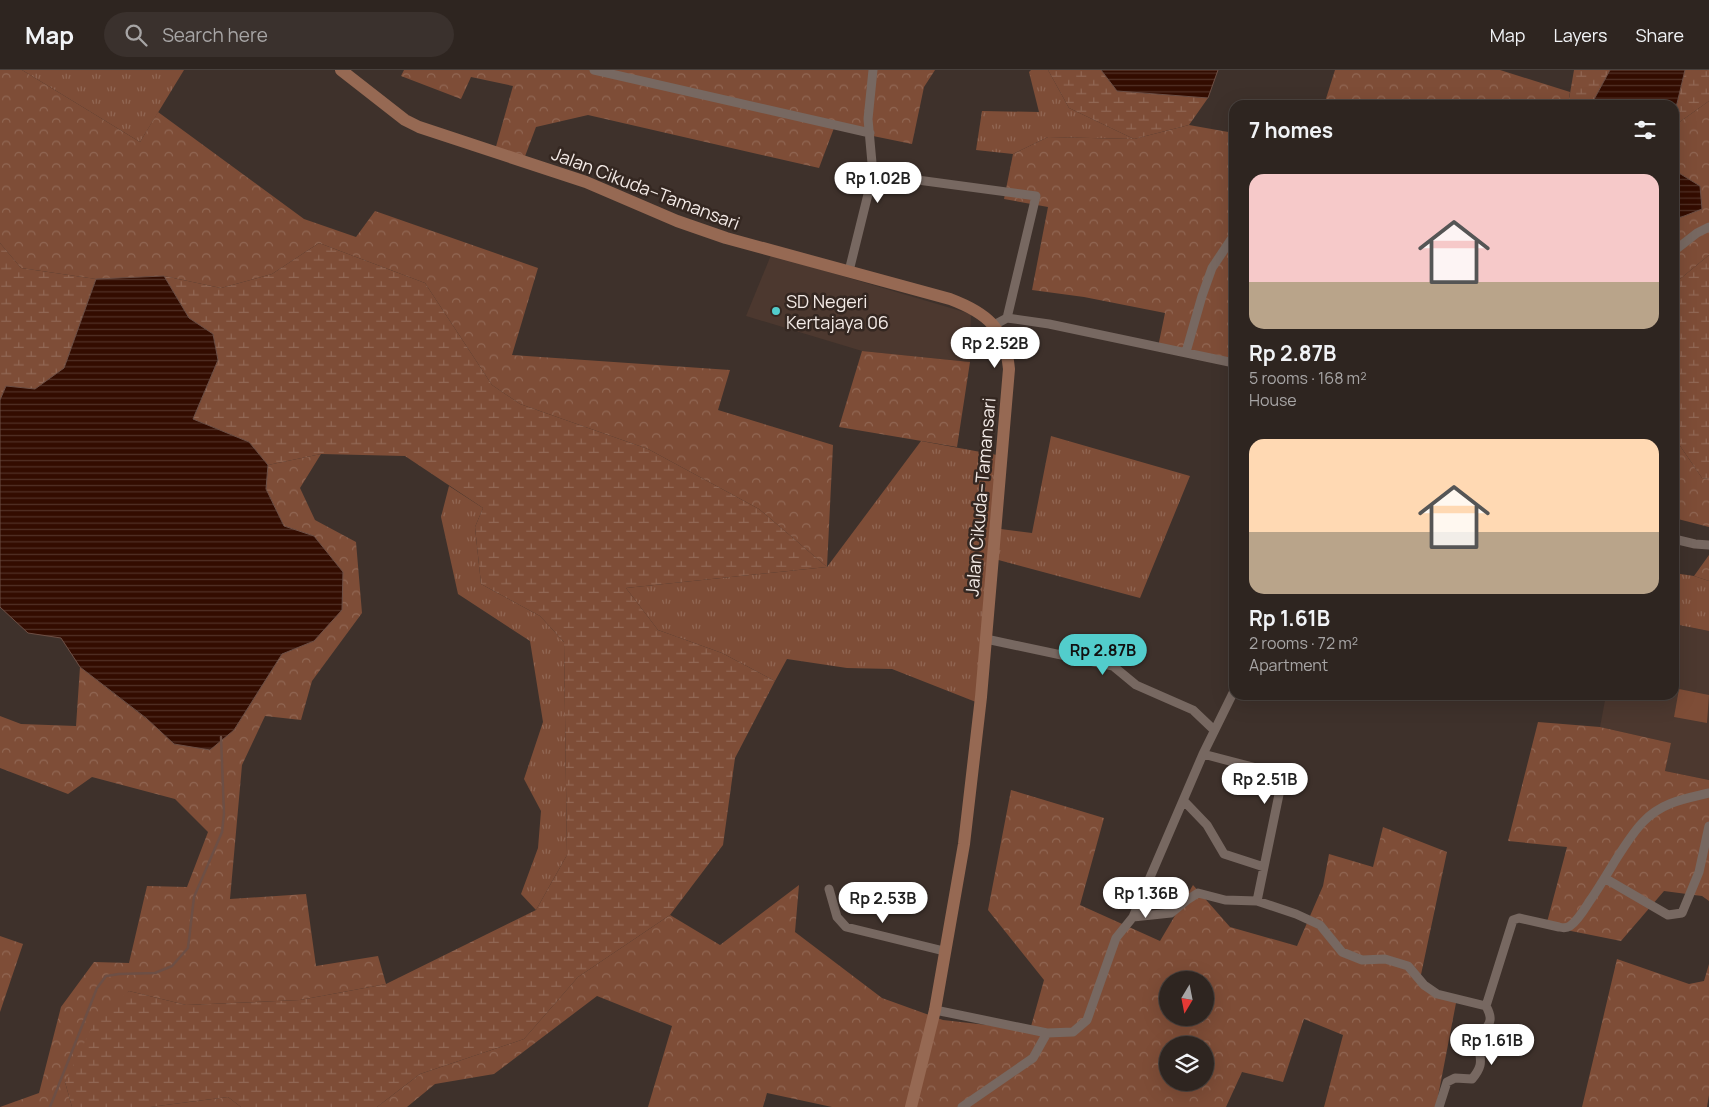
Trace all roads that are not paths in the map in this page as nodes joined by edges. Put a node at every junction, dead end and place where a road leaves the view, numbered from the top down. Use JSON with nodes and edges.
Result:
{"nodes":[{"id":1,"x":341,"y":70,"type":"edge"},
{"id":2,"x":594,"y":70,"type":"edge"},
{"id":3,"x":873,"y":70,"type":"edge"},
{"id":4,"x":870,"y":133,"type":"junction"},
{"id":5,"x":872,"y":174,"type":"junction"},
{"id":6,"x":1709,"y":227,"type":"edge"},
{"id":7,"x":1229,"y":242,"type":"edge"},
{"id":8,"x":1679,"y":247,"type":"edge"},
{"id":9,"x":849,"y":271,"type":"junction"},
{"id":10,"x":1007,"y":318,"type":"junction"},
{"id":11,"x":994,"y":325,"type":"junction"},
{"id":12,"x":1186,"y":352,"type":"junction"},
{"id":13,"x":1229,"y":361,"type":"edge"},
{"id":14,"x":1679,"y":540,"type":"edge"},
{"id":15,"x":1709,"y":545,"type":"edge"},
{"id":16,"x":986,"y":639,"type":"junction"},
{"id":17,"x":1229,"y":700,"type":"edge"},
{"id":18,"x":1214,"y":730,"type":"junction"},
{"id":19,"x":1203,"y":754,"type":"junction"},
{"id":20,"x":1709,"y":793,"type":"edge"},
{"id":21,"x":1184,"y":801,"type":"junction"},
{"id":22,"x":1709,"y":826,"type":"edge"},
{"id":23,"x":1264,"y":867,"type":"junction"},
{"id":24,"x":1606,"y":879,"type":"junction"},
{"id":25,"x":829,"y":889,"type":"dead end"},
{"id":26,"x":1257,"y":901,"type":"junction"},
{"id":27,"x":1134,"y":917,"type":"junction"},
{"id":28,"x":944,"y":951,"type":"junction"},
{"id":29,"x":1486,"y":1006,"type":"junction"},
{"id":30,"x":935,"y":1010,"type":"junction"},
{"id":31,"x":1047,"y":1033,"type":"junction"},
{"id":32,"x":911,"y":1107,"type":"edge"},
{"id":33,"x":962,"y":1107,"type":"edge"},
{"id":34,"x":1439,"y":1107,"type":"edge"}],
"edges":[{"from":1,"to":9,"type":"street","name":"Jalan Cikuda–Tamansari"},
{"from":2,"to":4,"type":"street"},
{"from":3,"to":4,"type":"street"},
{"from":4,"to":5,"type":"street"},
{"from":5,"to":9,"type":"street"},
{"from":5,"to":10,"type":"street"},
{"from":6,"to":8,"type":"street"},
{"from":7,"to":12,"type":"street"},
{"from":9,"to":11,"type":"street","name":"Jalan Cikuda–Tamansari"},
{"from":10,"to":11,"type":"street"},
{"from":10,"to":12,"type":"street"},
{"from":11,"to":16,"type":"street","name":"Jalan Cikuda–Tamansari"},
{"from":12,"to":13,"type":"street"},
{"from":14,"to":15,"type":"street"},
{"from":16,"to":18,"type":"street"},
{"from":16,"to":28,"type":"street","name":"Jalan Cikuda–Tamansari"},
{"from":17,"to":18,"type":"street"},
{"from":18,"to":19,"type":"street"},
{"from":19,"to":21,"type":"street"},
{"from":19,"to":23,"type":"street"},
{"from":20,"to":24,"type":"street"},
{"from":21,"to":23,"type":"street"},
{"from":21,"to":27,"type":"street"},
{"from":22,"to":24,"type":"street"},
{"from":23,"to":26,"type":"street"},
{"from":24,"to":29,"type":"street"},
{"from":25,"to":28,"type":"street"},
{"from":26,"to":27,"type":"street"},
{"from":26,"to":29,"type":"street"},
{"from":27,"to":31,"type":"street"},
{"from":28,"to":30,"type":"street","name":"Jalan Cikuda–Tamansari"},
{"from":29,"to":34,"type":"street"},
{"from":30,"to":31,"type":"street"},
{"from":30,"to":32,"type":"street","name":"Jalan Cikuda–Tamansari"},
{"from":31,"to":33,"type":"street"}]}
